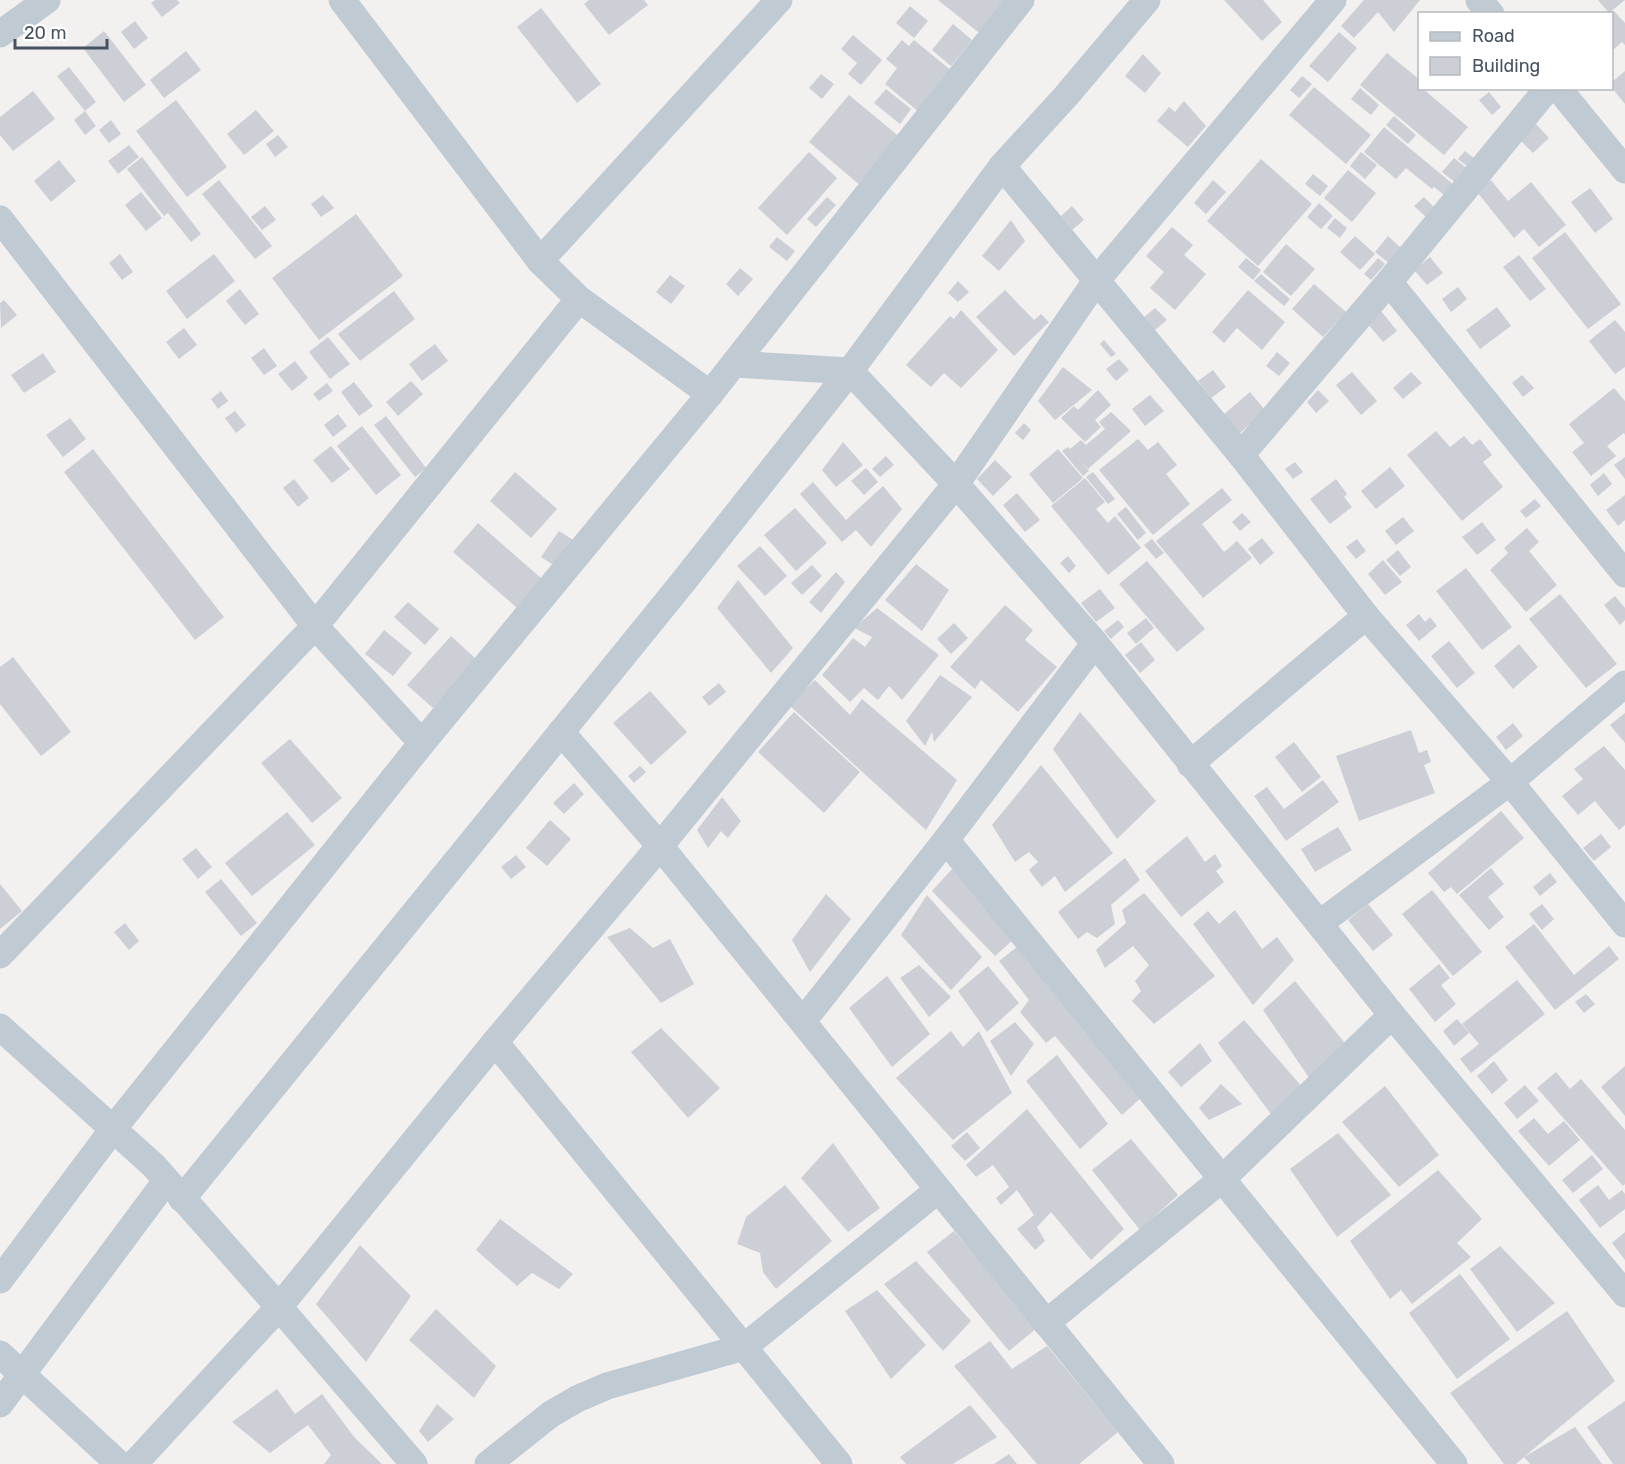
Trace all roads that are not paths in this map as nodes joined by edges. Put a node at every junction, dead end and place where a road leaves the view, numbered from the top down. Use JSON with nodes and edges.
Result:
{"nodes":[{"id":1,"x":47,"y":0,"type":"edge"},
{"id":2,"x":342,"y":0,"type":"edge"},
{"id":3,"x":779,"y":0,"type":"edge"},
{"id":4,"x":1021,"y":0,"type":"edge"},
{"id":5,"x":1147,"y":0,"type":"edge"},
{"id":6,"x":1332,"y":0,"type":"edge"},
{"id":7,"x":1479,"y":0,"type":"edge"},
{"id":8,"x":1489,"y":12,"type":"edge"},
{"id":9,"x":0,"y":34,"type":"edge"},
{"id":10,"x":1546,"y":90,"type":"edge"},
{"id":11,"x":1560,"y":90,"type":"edge"},
{"id":12,"x":1622,"y":158,"type":"edge"},
{"id":13,"x":1002,"y":166,"type":"junction"},
{"id":14,"x":0,"y":219,"type":"edge"},
{"id":15,"x":540,"y":261,"type":"junction"},
{"id":16,"x":1096,"y":281,"type":"junction"},
{"id":17,"x":1389,"y":282,"type":"junction"},
{"id":18,"x":579,"y":299,"type":"junction"},
{"id":19,"x":734,"y":364,"type":"junction"},
{"id":20,"x":850,"y":371,"type":"junction"},
{"id":21,"x":710,"y":394,"type":"junction"},
{"id":22,"x":1241,"y":455,"type":"junction"},
{"id":23,"x":956,"y":484,"type":"junction"},
{"id":24,"x":1625,"y":574,"type":"edge"},
{"id":25,"x":1366,"y":616,"type":"junction"},
{"id":26,"x":315,"y":626,"type":"junction"},
{"id":27,"x":1095,"y":643,"type":"junction"},
{"id":28,"x":1625,"y":684,"type":"edge"},
{"id":29,"x":561,"y":732,"type":"junction"},
{"id":30,"x":422,"y":744,"type":"junction"},
{"id":31,"x":1190,"y":764,"type":"junction"},
{"id":32,"x":1510,"y":782,"type":"junction"},
{"id":33,"x":946,"y":840,"type":"junction"},
{"id":34,"x":660,"y":846,"type":"junction"},
{"id":35,"x":1320,"y":922,"type":"junction"},
{"id":36,"x":1625,"y":924,"type":"edge"},
{"id":37,"x":0,"y":955,"type":"edge"},
{"id":38,"x":1392,"y":1015,"type":"junction"},
{"id":39,"x":803,"y":1021,"type":"junction"},
{"id":40,"x":0,"y":1027,"type":"edge"},
{"id":41,"x":495,"y":1042,"type":"junction"},
{"id":42,"x":114,"y":1129,"type":"junction"},
{"id":43,"x":1222,"y":1179,"type":"junction"},
{"id":44,"x":174,"y":1190,"type":"junction"},
{"id":45,"x":938,"y":1190,"type":"junction"},
{"id":46,"x":0,"y":1280,"type":"edge"},
{"id":47,"x":1625,"y":1294,"type":"edge"},
{"id":48,"x":279,"y":1307,"type":"junction"},
{"id":49,"x":1046,"y":1323,"type":"junction"},
{"id":50,"x":744,"y":1347,"type":"junction"},
{"id":51,"x":0,"y":1354,"type":"edge"},
{"id":52,"x":21,"y":1375,"type":"junction"},
{"id":53,"x":0,"y":1404,"type":"edge"},
{"id":54,"x":119,"y":1464,"type":"edge"},
{"id":55,"x":134,"y":1464,"type":"edge"},
{"id":56,"x":414,"y":1464,"type":"edge"},
{"id":57,"x":488,"y":1464,"type":"edge"},
{"id":58,"x":839,"y":1464,"type":"edge"},
{"id":59,"x":1161,"y":1464,"type":"edge"},
{"id":60,"x":1454,"y":1464,"type":"edge"}],
"edges":[{"from":1,"to":9,"type":"street"},
{"from":2,"to":15,"type":"street"},
{"from":3,"to":15,"type":"street"},
{"from":4,"to":19,"type":"street"},
{"from":5,"to":13,"type":"street"},
{"from":6,"to":16,"type":"street"},
{"from":7,"to":8,"type":"street"},
{"from":10,"to":17,"type":"street"},
{"from":11,"to":12,"type":"street"},
{"from":13,"to":16,"type":"street"},
{"from":13,"to":20,"type":"street"},
{"from":14,"to":26,"type":"street"},
{"from":15,"to":18,"type":"street"},
{"from":16,"to":22,"type":"street"},
{"from":16,"to":23,"type":"street"},
{"from":17,"to":22,"type":"street"},
{"from":17,"to":24,"type":"street"},
{"from":18,"to":21,"type":"street"},
{"from":18,"to":26,"type":"street"},
{"from":19,"to":20,"type":"street"},
{"from":19,"to":21,"type":"street"},
{"from":20,"to":23,"type":"street"},
{"from":20,"to":29,"type":"street"},
{"from":21,"to":30,"type":"street"},
{"from":22,"to":25,"type":"street"},
{"from":23,"to":27,"type":"street"},
{"from":23,"to":34,"type":"street"},
{"from":25,"to":31,"type":"street"},
{"from":25,"to":32,"type":"street"},
{"from":26,"to":30,"type":"street"},
{"from":26,"to":37,"type":"street"},
{"from":27,"to":31,"type":"street"},
{"from":27,"to":33,"type":"street"},
{"from":28,"to":32,"type":"street"},
{"from":29,"to":34,"type":"street"},
{"from":29,"to":44,"type":"street"},
{"from":30,"to":42,"type":"street"},
{"from":31,"to":35,"type":"street"},
{"from":32,"to":35,"type":"street"},
{"from":32,"to":36,"type":"street"},
{"from":33,"to":39,"type":"street"},
{"from":33,"to":43,"type":"street"},
{"from":34,"to":39,"type":"street"},
{"from":34,"to":41,"type":"street"},
{"from":35,"to":38,"type":"street"},
{"from":38,"to":43,"type":"street"},
{"from":38,"to":47,"type":"street"},
{"from":39,"to":45,"type":"street"},
{"from":40,"to":42,"type":"street"},
{"from":41,"to":48,"type":"street"},
{"from":41,"to":50,"type":"street"},
{"from":42,"to":44,"type":"street"},
{"from":42,"to":46,"type":"street"},
{"from":43,"to":49,"type":"street"},
{"from":43,"to":60,"type":"street"},
{"from":44,"to":48,"type":"street"},
{"from":44,"to":52,"type":"street"},
{"from":45,"to":49,"type":"street"},
{"from":45,"to":50,"type":"street"},
{"from":48,"to":55,"type":"street"},
{"from":48,"to":56,"type":"street"},
{"from":49,"to":59,"type":"street"},
{"from":50,"to":57,"type":"street"},
{"from":50,"to":58,"type":"street"},
{"from":51,"to":52,"type":"street"},
{"from":52,"to":53,"type":"street"},
{"from":52,"to":54,"type":"street"}]}
